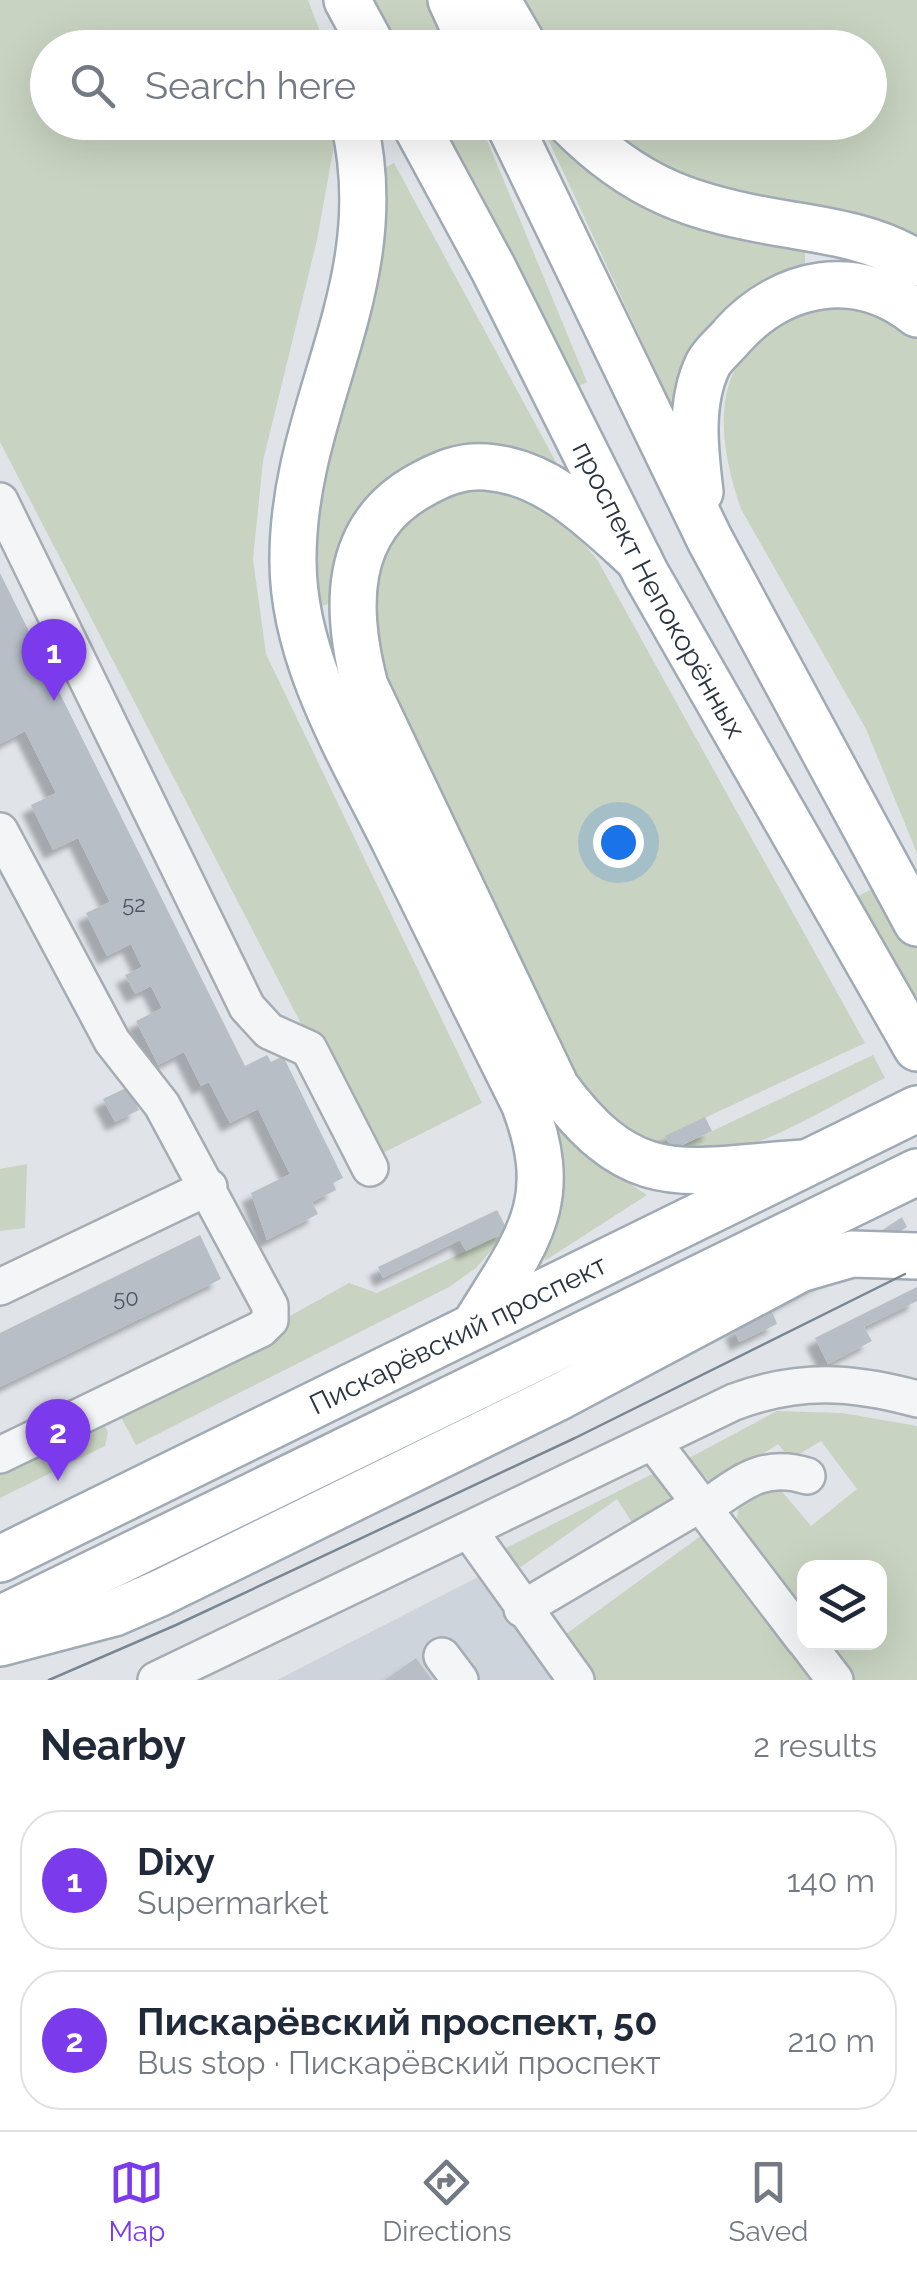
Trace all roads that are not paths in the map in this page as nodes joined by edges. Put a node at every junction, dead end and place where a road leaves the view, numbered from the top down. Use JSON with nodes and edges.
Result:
{"nodes":[{"id":1,"x":337,"y":0,"type":"edge"},
{"id":2,"x":348,"y":0,"type":"edge"},
{"id":3,"x":451,"y":0,"type":"edge"},
{"id":4,"x":497,"y":0,"type":"edge"},
{"id":5,"x":337,"y":30,"type":"edge"},
{"id":6,"x":364,"y":30,"type":"edge"},
{"id":7,"x":465,"y":30,"type":"edge"},
{"id":8,"x":514,"y":30,"type":"edge"},
{"id":9,"x":356,"y":140,"type":"edge"},
{"id":10,"x":424,"y":140,"type":"edge"},
{"id":11,"x":517,"y":140,"type":"edge"},
{"id":12,"x":587,"y":140,"type":"edge"},
{"id":13,"x":917,"y":263,"type":"edge"},
{"id":14,"x":917,"y":314,"type":"edge"},
{"id":15,"x":0,"y":501,"type":"edge"},
{"id":16,"x":707,"y":534,"type":"junction"},
{"id":17,"x":643,"y":567,"type":"junction"},
{"id":18,"x":0,"y":831,"type":"edge"},
{"id":19,"x":917,"y":923,"type":"edge"},
{"id":20,"x":917,"y":1048,"type":"edge"},
{"id":21,"x":917,"y":1109,"type":"edge"},
{"id":22,"x":804,"y":1163,"type":"junction"},
{"id":23,"x":370,"y":1168,"type":"dead end"},
{"id":24,"x":917,"y":1172,"type":"edge"},
{"id":25,"x":209,"y":1187,"type":"junction"},
{"id":26,"x":917,"y":1256,"type":"edge"},
{"id":27,"x":0,"y":1286,"type":"edge"},
{"id":28,"x":476,"y":1322,"type":"junction"},
{"id":29,"x":917,"y":1381,"type":"edge"},
{"id":30,"x":881,"y":1389,"type":"junction"},
{"id":31,"x":917,"y":1399,"type":"edge"},
{"id":32,"x":653,"y":1442,"type":"junction"},
{"id":33,"x":0,"y":1455,"type":"edge"},
{"id":34,"x":806,"y":1476,"type":"dead end"},
{"id":35,"x":702,"y":1506,"type":"junction"},
{"id":36,"x":470,"y":1532,"type":"junction"},
{"id":37,"x":0,"y":1559,"type":"edge"},
{"id":38,"x":522,"y":1610,"type":"junction"},
{"id":39,"x":0,"y":1619,"type":"edge"},
{"id":40,"x":797,"y":1631,"type":"edge"},
{"id":41,"x":0,"y":1644,"type":"edge"},
{"id":42,"x":812,"y":1650,"type":"edge"},
{"id":43,"x":156,"y":1680,"type":"edge"},
{"id":44,"x":576,"y":1680,"type":"edge"},
{"id":45,"x":835,"y":1680,"type":"edge"}],
"edges":[{"from":1,"to":5,"type":"main road"},
{"from":2,"to":6,"type":"main road"},
{"from":3,"to":7,"type":"main road"},
{"from":4,"to":8,"type":"main road"},
{"from":9,"to":28,"type":"main road"},
{"from":10,"to":17,"type":"main road","name":"проспект Непокорённых"},
{"from":11,"to":16,"type":"main road"},
{"from":12,"to":13,"type":"main road"},
{"from":14,"to":16,"type":"main road"},
{"from":15,"to":23,"type":"street"},
{"from":16,"to":19,"type":"main road"},
{"from":17,"to":20,"type":"main road","name":"проспект Непокорённых"},
{"from":17,"to":22,"type":"main road"},
{"from":18,"to":25,"type":"street"},
{"from":21,"to":22,"type":"main road","name":"Пискарёвский проспект"},
{"from":22,"to":28,"type":"main road","name":"Пискарёвский проспект"},
{"from":24,"to":39,"type":"main road","name":"Пискарёвский проспект"},
{"from":25,"to":27,"type":"street"},
{"from":25,"to":33,"type":"street"},
{"from":26,"to":41,"type":"main road"},
{"from":28,"to":37,"type":"main road","name":"Пискарёвский проспект"},
{"from":29,"to":30,"type":"street"},
{"from":30,"to":31,"type":"street"},
{"from":30,"to":32,"type":"street"},
{"from":32,"to":35,"type":"street"},
{"from":32,"to":36,"type":"street"},
{"from":34,"to":35,"type":"street"},
{"from":35,"to":38,"type":"street"},
{"from":35,"to":40,"type":"street"},
{"from":36,"to":38,"type":"street"},
{"from":36,"to":43,"type":"street"},
{"from":38,"to":44,"type":"street"},
{"from":42,"to":45,"type":"street"}]}
